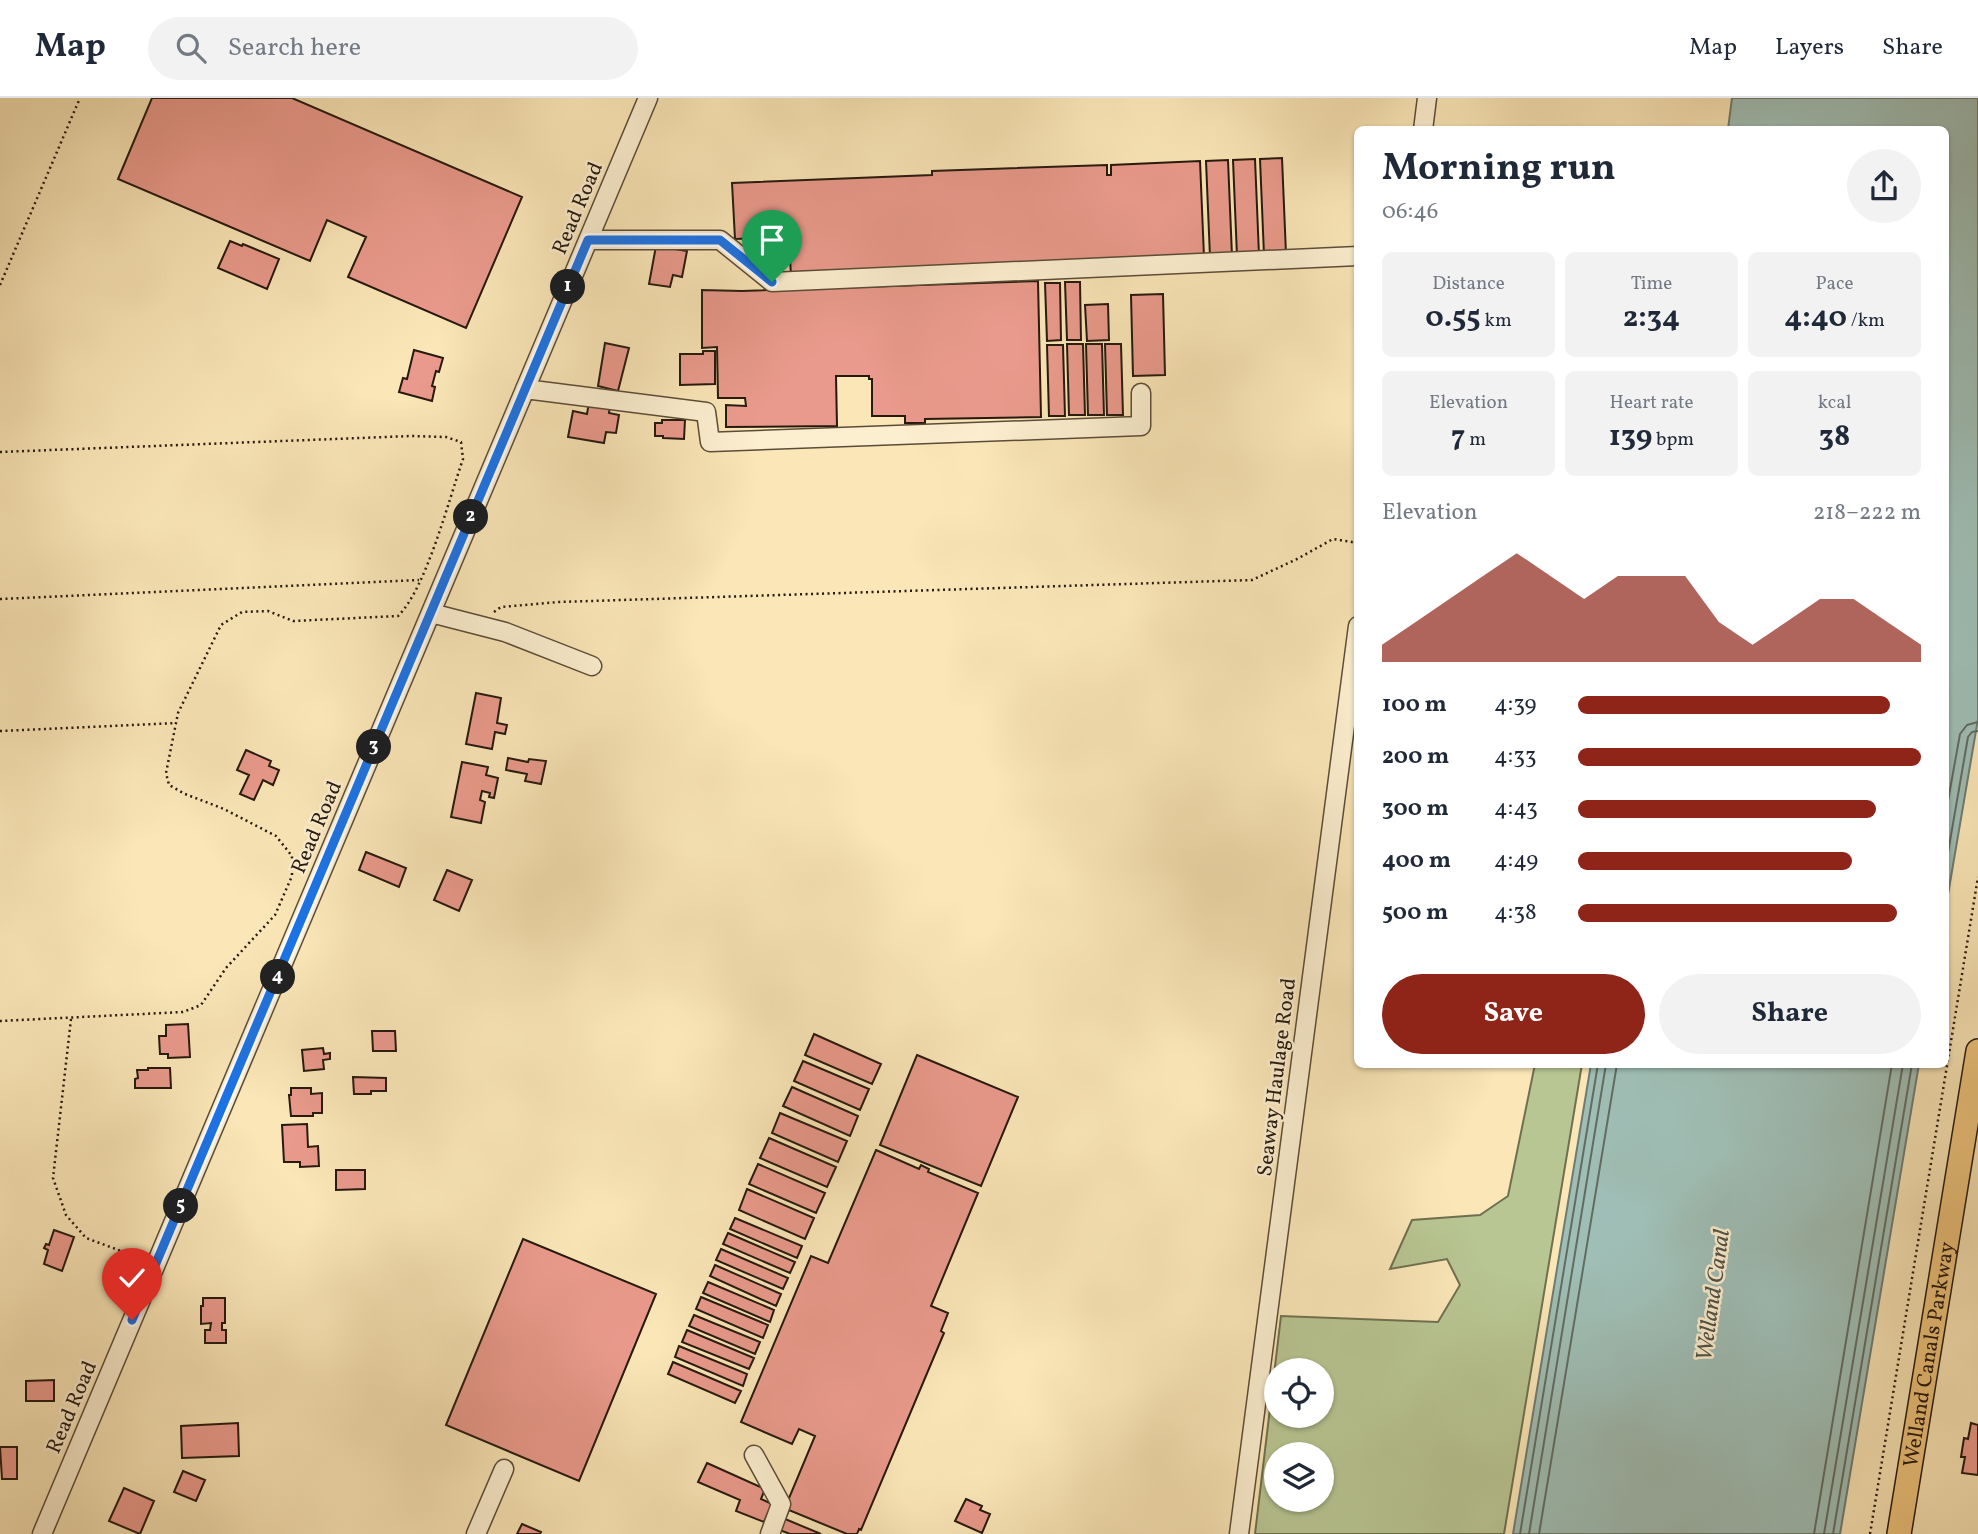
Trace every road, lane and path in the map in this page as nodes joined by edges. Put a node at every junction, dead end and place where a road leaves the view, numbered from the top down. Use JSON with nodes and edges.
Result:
{"nodes":[{"id":1,"x":80,"y":98,"type":"edge"},
{"id":2,"x":648,"y":98,"type":"edge"},
{"id":3,"x":1427,"y":98,"type":"edge"},
{"id":4,"x":1424,"y":126,"type":"edge"},
{"id":5,"x":588,"y":240,"type":"junction"},
{"id":6,"x":1354,"y":256,"type":"edge"},
{"id":7,"x":0,"y":285,"type":"edge"},
{"id":8,"x":526,"y":389,"type":"junction"},
{"id":9,"x":1141,"y":393,"type":"dead end"},
{"id":10,"x":0,"y":452,"type":"edge"},
{"id":11,"x":1354,"y":542,"type":"edge"},
{"id":12,"x":419,"y":580,"type":"junction"},
{"id":13,"x":0,"y":599,"type":"edge"},
{"id":14,"x":430,"y":613,"type":"junction"},
{"id":15,"x":477,"y":624,"type":"junction"},
{"id":16,"x":1354,"y":656,"type":"edge"},
{"id":17,"x":592,"y":666,"type":"dead end"},
{"id":18,"x":176,"y":723,"type":"junction"},
{"id":19,"x":0,"y":731,"type":"edge"},
{"id":20,"x":1978,"y":877,"type":"edge"},
{"id":21,"x":72,"y":1017,"type":"junction"},
{"id":22,"x":0,"y":1021,"type":"edge"},
{"id":23,"x":1978,"y":1051,"type":"edge"},
{"id":24,"x":1949,"y":1053,"type":"edge"},
{"id":25,"x":1947,"y":1068,"type":"edge"},
{"id":26,"x":156,"y":1264,"type":"junction"},
{"id":27,"x":754,"y":1455,"type":"dead end"},
{"id":28,"x":504,"y":1469,"type":"dead end"},
{"id":29,"x":42,"y":1534,"type":"edge"},
{"id":30,"x":476,"y":1534,"type":"edge"},
{"id":31,"x":769,"y":1534,"type":"edge"},
{"id":32,"x":1238,"y":1534,"type":"edge"},
{"id":33,"x":1870,"y":1534,"type":"edge"},
{"id":34,"x":1899,"y":1534,"type":"edge"}],
"edges":[{"from":1,"to":7,"type":"path"},
{"from":2,"to":5,"type":"street","name":"Read Road"},
{"from":3,"to":4,"type":"street"},
{"from":5,"to":6,"type":"street"},
{"from":5,"to":8,"type":"street","name":"Read Road"},
{"from":8,"to":9,"type":"street"},
{"from":8,"to":14,"type":"street","name":"Read Road"},
{"from":10,"to":12,"type":"path"},
{"from":11,"to":15,"type":"path"},
{"from":12,"to":13,"type":"path"},
{"from":12,"to":18,"type":"path"},
{"from":14,"to":15,"type":"street"},
{"from":14,"to":26,"type":"street","name":"Read Road"},
{"from":15,"to":17,"type":"street"},
{"from":16,"to":32,"type":"street","name":"Seaway Haulage Road"},
{"from":18,"to":19,"type":"path"},
{"from":18,"to":21,"type":"path"},
{"from":20,"to":24,"type":"path"},
{"from":21,"to":22,"type":"path"},
{"from":21,"to":26,"type":"path"},
{"from":23,"to":34,"type":"main road","name":"Welland Canals Parkway"},
{"from":25,"to":33,"type":"path"},
{"from":26,"to":29,"type":"street","name":"Read Road"},
{"from":27,"to":31,"type":"street"},
{"from":28,"to":30,"type":"street"}]}
